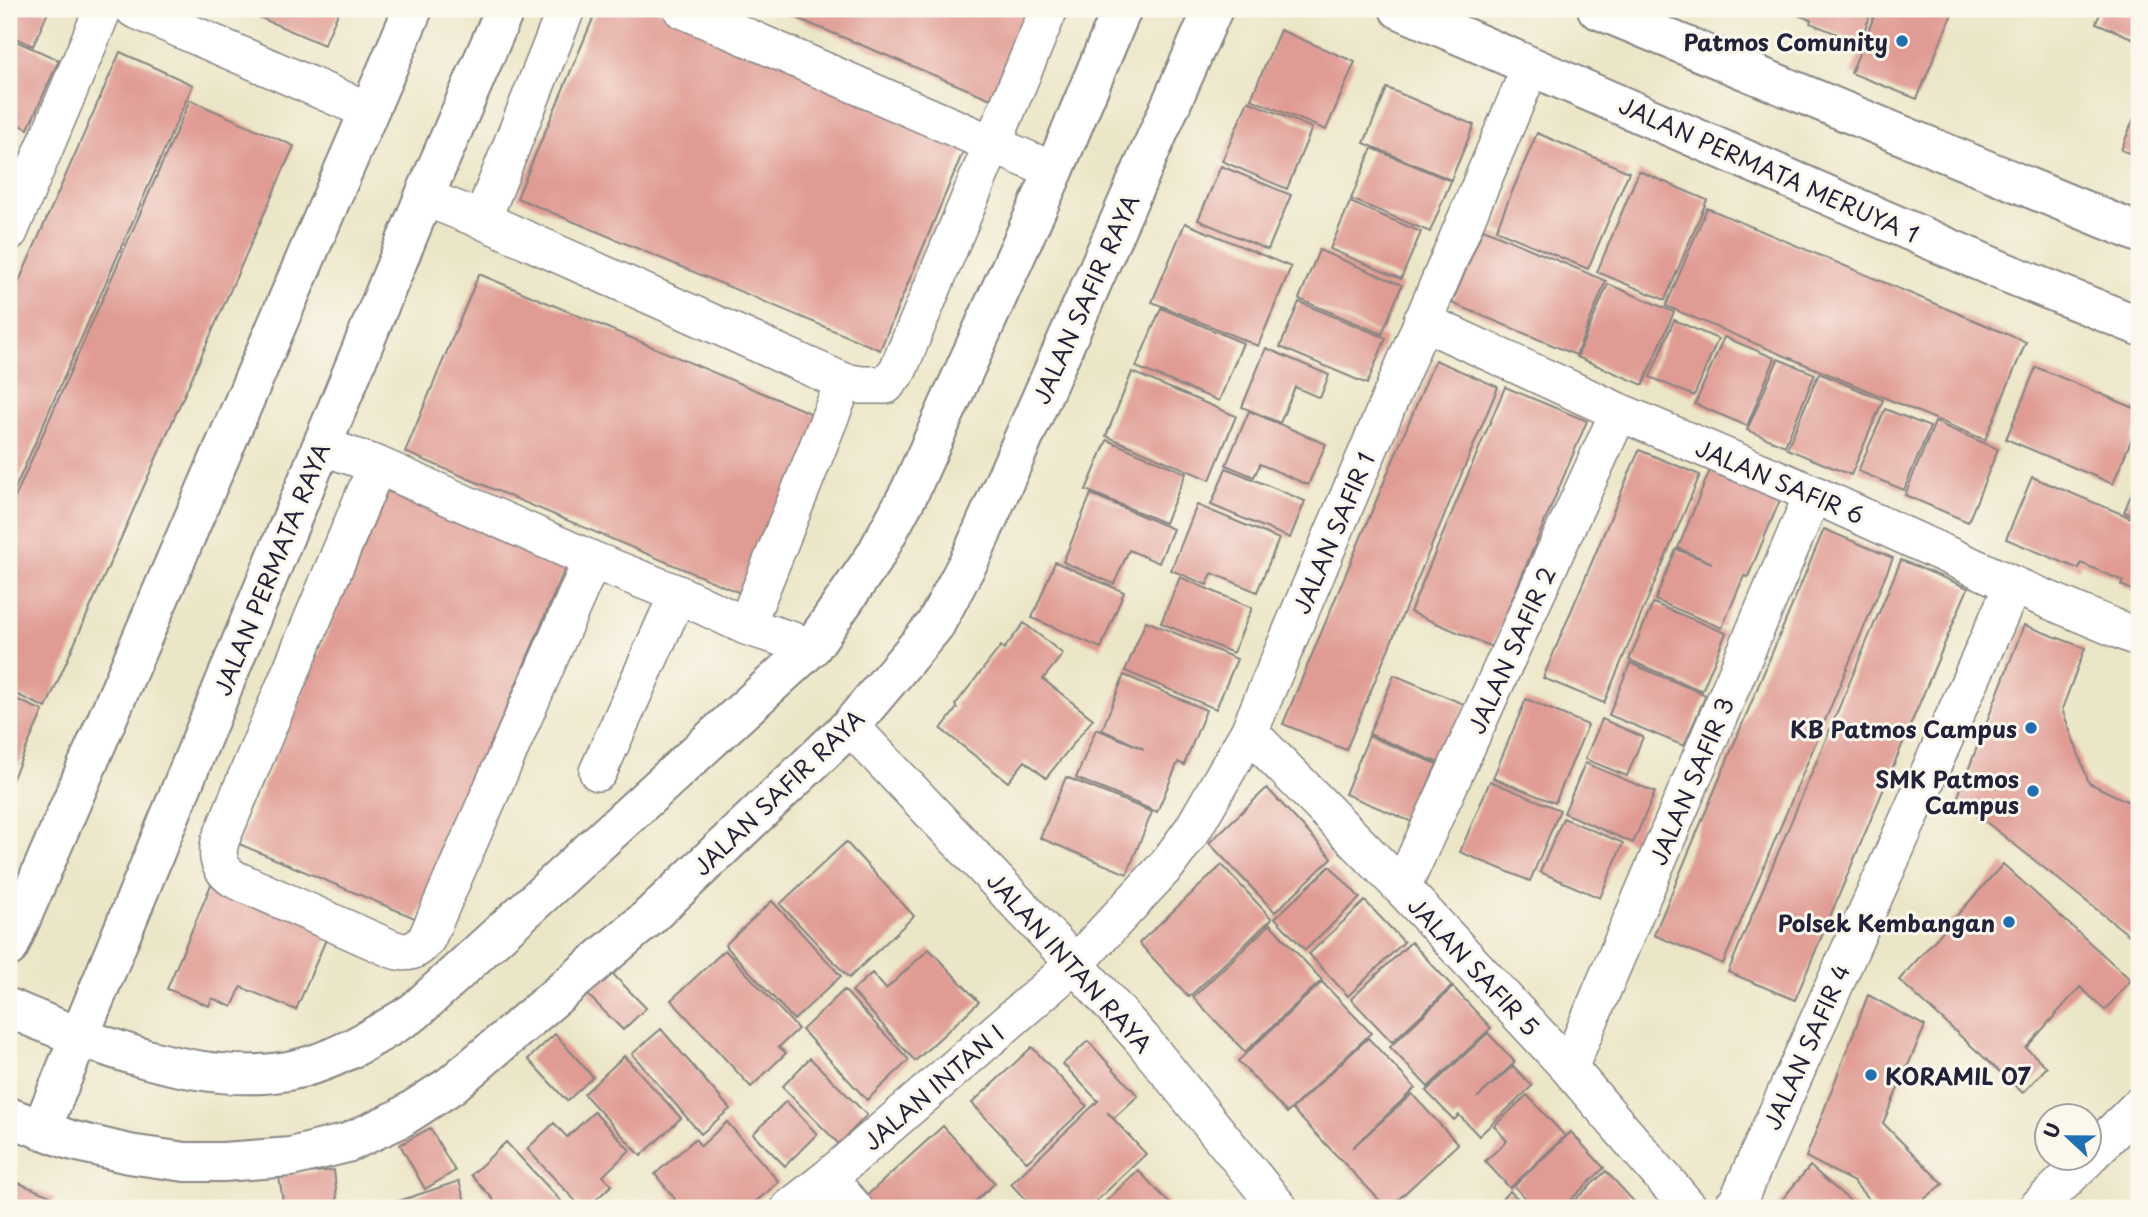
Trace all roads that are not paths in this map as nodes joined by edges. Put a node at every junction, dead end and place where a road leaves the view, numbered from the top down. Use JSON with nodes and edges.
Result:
{"nodes":[{"id":1,"x":103,"y":9,"type":"edge"},
{"id":2,"x":134,"y":9,"type":"edge"},
{"id":3,"x":413,"y":9,"type":"edge"},
{"id":4,"x":505,"y":9,"type":"edge"},
{"id":5,"x":566,"y":9,"type":"edge"},
{"id":6,"x":682,"y":9,"type":"edge"},
{"id":7,"x":1049,"y":9,"type":"edge"},
{"id":8,"x":1122,"y":9,"type":"edge"},
{"id":9,"x":1213,"y":9,"type":"edge"},
{"id":10,"x":1399,"y":9,"type":"edge"},
{"id":11,"x":1597,"y":9,"type":"edge"},
{"id":12,"x":1531,"y":66,"type":"junction"},
{"id":13,"x":369,"y":111,"type":"junction"},
{"id":14,"x":992,"y":144,"type":"junction"},
{"id":15,"x":1054,"y":172,"type":"junction"},
{"id":16,"x":424,"y":197,"type":"junction"},
{"id":17,"x":482,"y":220,"type":"junction"},
{"id":18,"x":9,"y":232,"type":"edge"},
{"id":19,"x":2139,"y":233,"type":"edge"},
{"id":20,"x":1422,"y":321,"type":"junction"},
{"id":21,"x":2139,"y":326,"type":"edge"},
{"id":22,"x":844,"y":382,"type":"junction"},
{"id":23,"x":1619,"y":412,"type":"junction"},
{"id":24,"x":322,"y":446,"type":"junction"},
{"id":25,"x":377,"y":465,"type":"junction"},
{"id":26,"x":1813,"y":494,"type":"junction"},
{"id":27,"x":592,"y":559,"type":"junction"},
{"id":28,"x":2013,"y":585,"type":"junction"},
{"id":29,"x":678,"y":594,"type":"junction"},
{"id":30,"x":746,"y":626,"type":"junction"},
{"id":31,"x":2139,"y":638,"type":"edge"},
{"id":32,"x":812,"y":647,"type":"junction"},
{"id":33,"x":850,"y":726,"type":"junction"},
{"id":34,"x":1250,"y":732,"type":"junction"},
{"id":35,"x":598,"y":772,"type":"dead end"},
{"id":36,"x":1402,"y":888,"type":"junction"},
{"id":37,"x":9,"y":947,"type":"edge"},
{"id":38,"x":1075,"y":964,"type":"junction"},
{"id":39,"x":9,"y":1009,"type":"edge"},
{"id":40,"x":79,"y":1038,"type":"junction"},
{"id":41,"x":1569,"y":1068,"type":"junction"},
{"id":42,"x":2139,"y":1106,"type":"edge"},
{"id":43,"x":25,"y":1123,"type":"edge"},
{"id":44,"x":2102,"y":1143,"type":"edge"},
{"id":45,"x":2073,"y":1172,"type":"edge"},
{"id":46,"x":828,"y":1178,"type":"junction"},
{"id":47,"x":1734,"y":1205,"type":"edge"},
{"id":48,"x":790,"y":1208,"type":"edge"},
{"id":49,"x":854,"y":1208,"type":"edge"},
{"id":50,"x":1279,"y":1208,"type":"edge"},
{"id":51,"x":1689,"y":1208,"type":"edge"},
{"id":52,"x":2037,"y":1208,"type":"edge"}],
"edges":[{"from":1,"to":18,"type":"street"},
{"from":2,"to":13,"type":"street"},
{"from":3,"to":13,"type":"street"},
{"from":4,"to":16,"type":"street","name":"JALAN PERMATA RAYA"},
{"from":5,"to":17,"type":"street"},
{"from":6,"to":14,"type":"street"},
{"from":7,"to":14,"type":"street"},
{"from":8,"to":15,"type":"street"},
{"from":9,"to":33,"type":"street","name":"JALAN SAFIR RAYA"},
{"from":10,"to":12,"type":"street","name":"JALAN PERMATA MERUYA 1"},
{"from":11,"to":19,"type":"street"},
{"from":12,"to":20,"type":"street","name":"JALAN SAFIR 1"},
{"from":12,"to":21,"type":"street","name":"JALAN PERMATA MERUYA 1"},
{"from":13,"to":37,"type":"street"},
{"from":14,"to":15,"type":"street"},
{"from":14,"to":22,"type":"street"},
{"from":15,"to":32,"type":"street"},
{"from":16,"to":17,"type":"street"},
{"from":16,"to":24,"type":"street","name":"JALAN PERMATA RAYA"},
{"from":17,"to":22,"type":"street"},
{"from":20,"to":23,"type":"street","name":"JALAN SAFIR 6"},
{"from":20,"to":34,"type":"street","name":"JALAN SAFIR 1"},
{"from":22,"to":30,"type":"street"},
{"from":23,"to":26,"type":"street","name":"JALAN SAFIR 6"},
{"from":23,"to":36,"type":"street","name":"JALAN SAFIR 2"},
{"from":24,"to":25,"type":"street"},
{"from":24,"to":40,"type":"street","name":"JALAN PERMATA RAYA"},
{"from":25,"to":27,"type":"street"},
{"from":25,"to":27,"type":"street"},
{"from":26,"to":28,"type":"street","name":"JALAN SAFIR 6"},
{"from":26,"to":41,"type":"street","name":"JALAN SAFIR 3"},
{"from":27,"to":29,"type":"street"},
{"from":28,"to":31,"type":"street","name":"JALAN SAFIR 6"},
{"from":28,"to":47,"type":"street","name":"JALAN SAFIR 4"},
{"from":29,"to":30,"type":"street"},
{"from":29,"to":35,"type":"street"},
{"from":30,"to":32,"type":"street"},
{"from":32,"to":40,"type":"street"},
{"from":33,"to":38,"type":"street","name":"JALAN INTAN RAYA"},
{"from":33,"to":43,"type":"street","name":"JALAN SAFIR RAYA"},
{"from":34,"to":36,"type":"street","name":"JALAN SAFIR 5"},
{"from":34,"to":38,"type":"street","name":"JALAN SAFIR 1"},
{"from":36,"to":41,"type":"street","name":"JALAN SAFIR 5"},
{"from":38,"to":46,"type":"street","name":"JALAN INTAN I"},
{"from":38,"to":50,"type":"street","name":"JALAN INTAN RAYA"},
{"from":39,"to":40,"type":"street"},
{"from":40,"to":43,"type":"street","name":"JALAN PERMATA RAYA"},
{"from":41,"to":51,"type":"street","name":"JALAN SAFIR 5"},
{"from":42,"to":44,"type":"street"},
{"from":45,"to":52,"type":"street"},
{"from":46,"to":48,"type":"street","name":"JALAN INTAN I"},
{"from":46,"to":49,"type":"street"}]}
